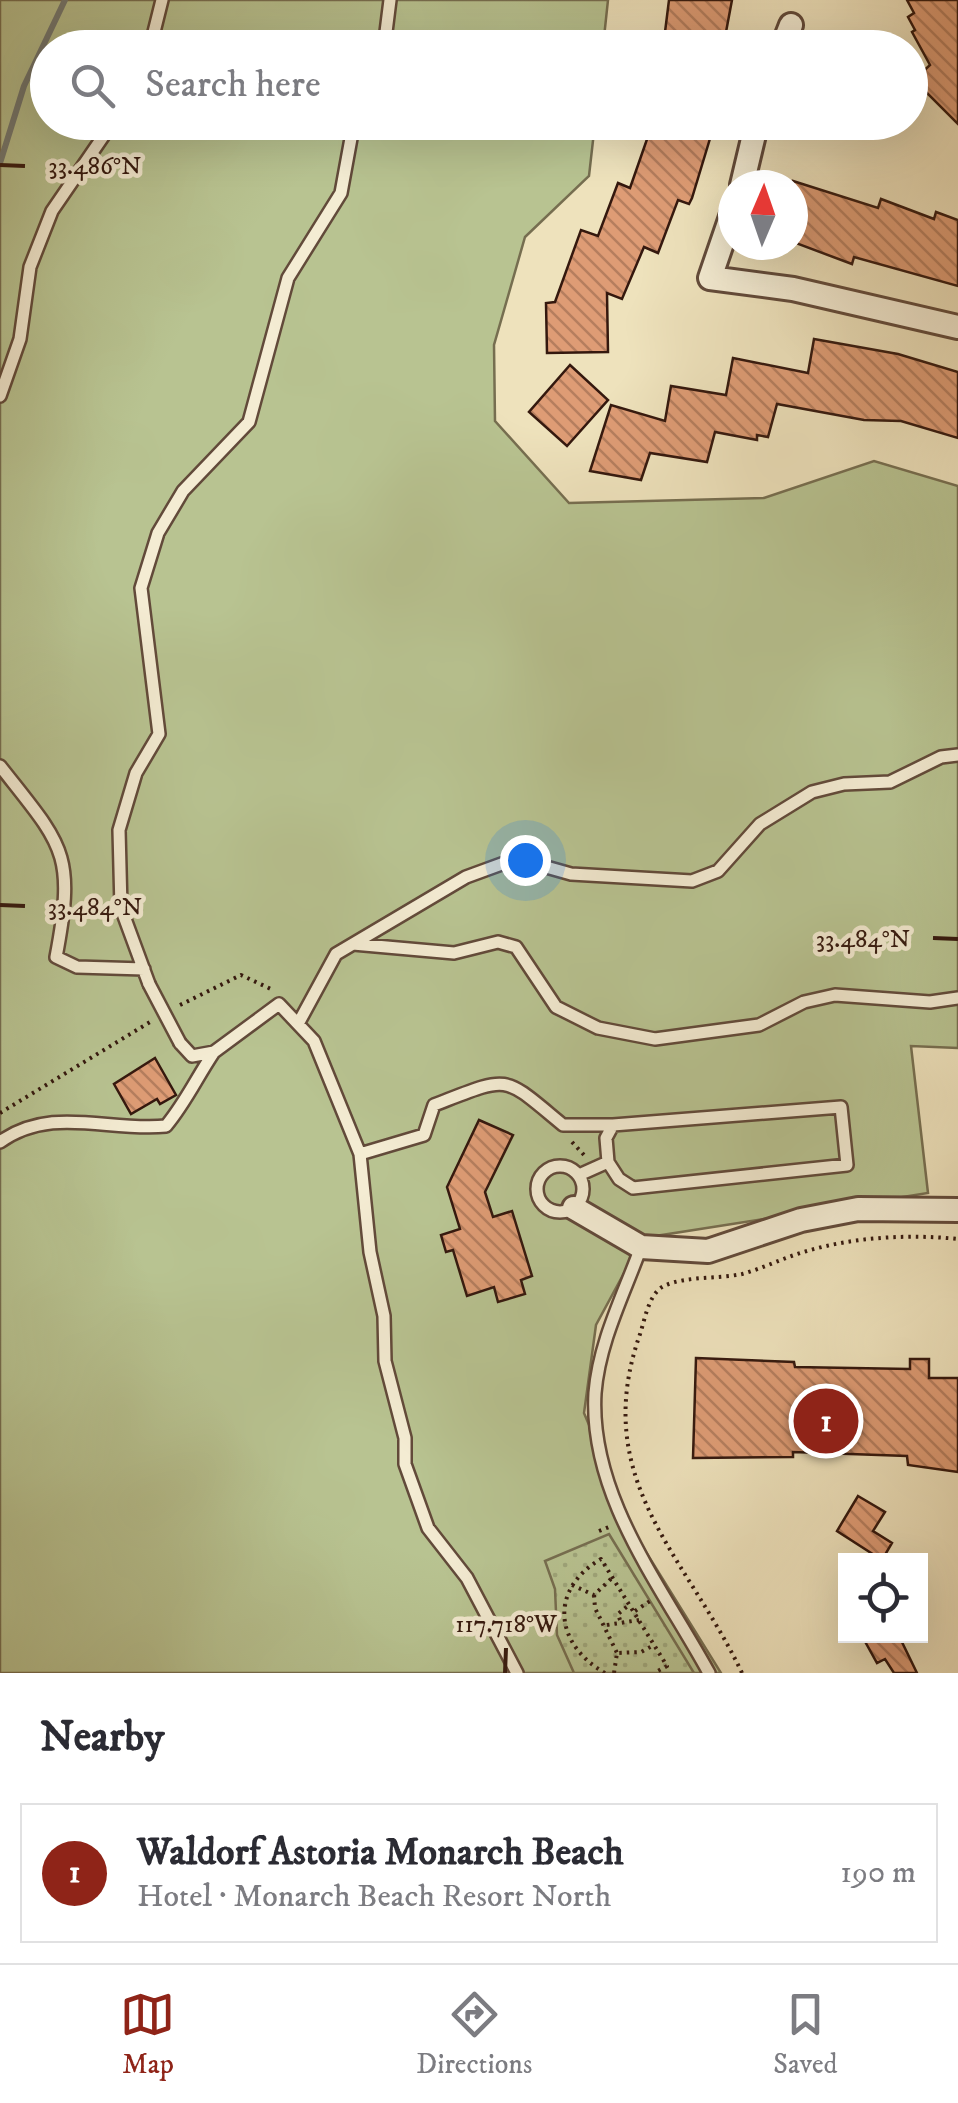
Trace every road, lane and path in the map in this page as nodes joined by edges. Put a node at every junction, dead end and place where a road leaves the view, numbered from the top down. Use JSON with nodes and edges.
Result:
{"nodes":[{"id":1,"x":162,"y":0,"type":"edge"},
{"id":2,"x":390,"y":0,"type":"edge"},
{"id":3,"x":791,"y":25,"type":"dead end"},
{"id":4,"x":154,"y":30,"type":"edge"},
{"id":5,"x":386,"y":30,"type":"edge"},
{"id":6,"x":789,"y":30,"type":"edge"},
{"id":7,"x":103,"y":140,"type":"edge"},
{"id":8,"x":351,"y":140,"type":"edge"},
{"id":9,"x":753,"y":140,"type":"edge"},
{"id":10,"x":746,"y":170,"type":"edge"},
{"id":11,"x":718,"y":255,"type":"edge"},
{"id":12,"x":958,"y":327,"type":"edge"},
{"id":13,"x":0,"y":396,"type":"edge"},
{"id":14,"x":958,"y":755,"type":"edge"},
{"id":15,"x":0,"y":766,"type":"edge"},
{"id":16,"x":353,"y":944,"type":"junction"},
{"id":17,"x":144,"y":970,"type":"junction"},
{"id":18,"x":958,"y":998,"type":"edge"},
{"id":19,"x":279,"y":1004,"type":"junction"},
{"id":20,"x":168,"y":1012,"type":"dead end"},
{"id":21,"x":154,"y":1020,"type":"dead end"},
{"id":22,"x":298,"y":1024,"type":"junction"},
{"id":23,"x":214,"y":1052,"type":"junction"},
{"id":24,"x":0,"y":1114,"type":"edge"},
{"id":25,"x":612,"y":1126,"type":"junction"},
{"id":26,"x":561,"y":1137,"type":"dead end"},
{"id":27,"x":0,"y":1142,"type":"edge"},
{"id":28,"x":360,"y":1154,"type":"junction"},
{"id":29,"x":608,"y":1162,"type":"junction"},
{"id":30,"x":593,"y":1169,"type":"junction"},
{"id":31,"x":579,"y":1175,"type":"junction"},
{"id":32,"x":574,"y":1208,"type":"junction"},
{"id":33,"x":958,"y":1210,"type":"edge"},
{"id":34,"x":958,"y":1240,"type":"edge"},
{"id":35,"x":642,"y":1248,"type":"junction"},
{"id":36,"x":613,"y":1577,"type":"junction"},
{"id":37,"x":572,"y":1584,"type":"junction"},
{"id":38,"x":594,"y":1594,"type":"junction"},
{"id":39,"x":630,"y":1604,"type":"junction"},
{"id":40,"x":620,"y":1620,"type":"junction"},
{"id":41,"x":640,"y":1620,"type":"junction"},
{"id":42,"x":606,"y":1624,"type":"junction"},
{"id":43,"x":654,"y":1645,"type":"junction"},
{"id":44,"x":617,"y":1653,"type":"junction"},
{"id":45,"x":517,"y":1673,"type":"edge"},
{"id":46,"x":605,"y":1673,"type":"edge"},
{"id":47,"x":614,"y":1673,"type":"edge"},
{"id":48,"x":654,"y":1673,"type":"edge"},
{"id":49,"x":709,"y":1673,"type":"edge"},
{"id":50,"x":742,"y":1673,"type":"edge"}],
"edges":[{"from":1,"to":4,"type":"lane"},
{"from":2,"to":5,"type":"lane"},
{"from":3,"to":6,"type":"street"},
{"from":7,"to":13,"type":"lane"},
{"from":8,"to":17,"type":"lane"},
{"from":9,"to":10,"type":"street"},
{"from":11,"to":12,"type":"street"},
{"from":14,"to":16,"type":"lane"},
{"from":15,"to":17,"type":"lane"},
{"from":16,"to":18,"type":"lane"},
{"from":16,"to":22,"type":"lane"},
{"from":17,"to":23,"type":"lane","bridge":true},
{"from":19,"to":20,"type":"path"},
{"from":19,"to":22,"type":"lane"},
{"from":19,"to":23,"type":"lane"},
{"from":21,"to":24,"type":"path"},
{"from":22,"to":28,"type":"lane"},
{"from":23,"to":27,"type":"lane"},
{"from":25,"to":28,"type":"lane"},
{"from":25,"to":29,"type":"lane"},
{"from":25,"to":29,"type":"lane"},
{"from":26,"to":30,"type":"path"},
{"from":28,"to":45,"type":"lane"},
{"from":29,"to":30,"type":"lane"},
{"from":30,"to":31,"type":"lane"},
{"from":31,"to":32,"type":"lane"},
{"from":31,"to":32,"type":"lane"},
{"from":32,"to":35,"type":"street"},
{"from":33,"to":35,"type":"street"},
{"from":34,"to":50,"type":"path"},
{"from":35,"to":49,"type":"lane"},
{"from":36,"to":37,"type":"path"},
{"from":36,"to":38,"type":"path"},
{"from":36,"to":39,"type":"path"},
{"from":37,"to":38,"type":"path"},
{"from":37,"to":46,"type":"path"},
{"from":38,"to":42,"type":"path"},
{"from":39,"to":40,"type":"path"},
{"from":39,"to":41,"type":"path"},
{"from":40,"to":41,"type":"path"},
{"from":40,"to":42,"type":"path"},
{"from":41,"to":43,"type":"path"},
{"from":42,"to":44,"type":"path"},
{"from":43,"to":44,"type":"path"},
{"from":43,"to":48,"type":"path"},
{"from":44,"to":47,"type":"path"}]}
